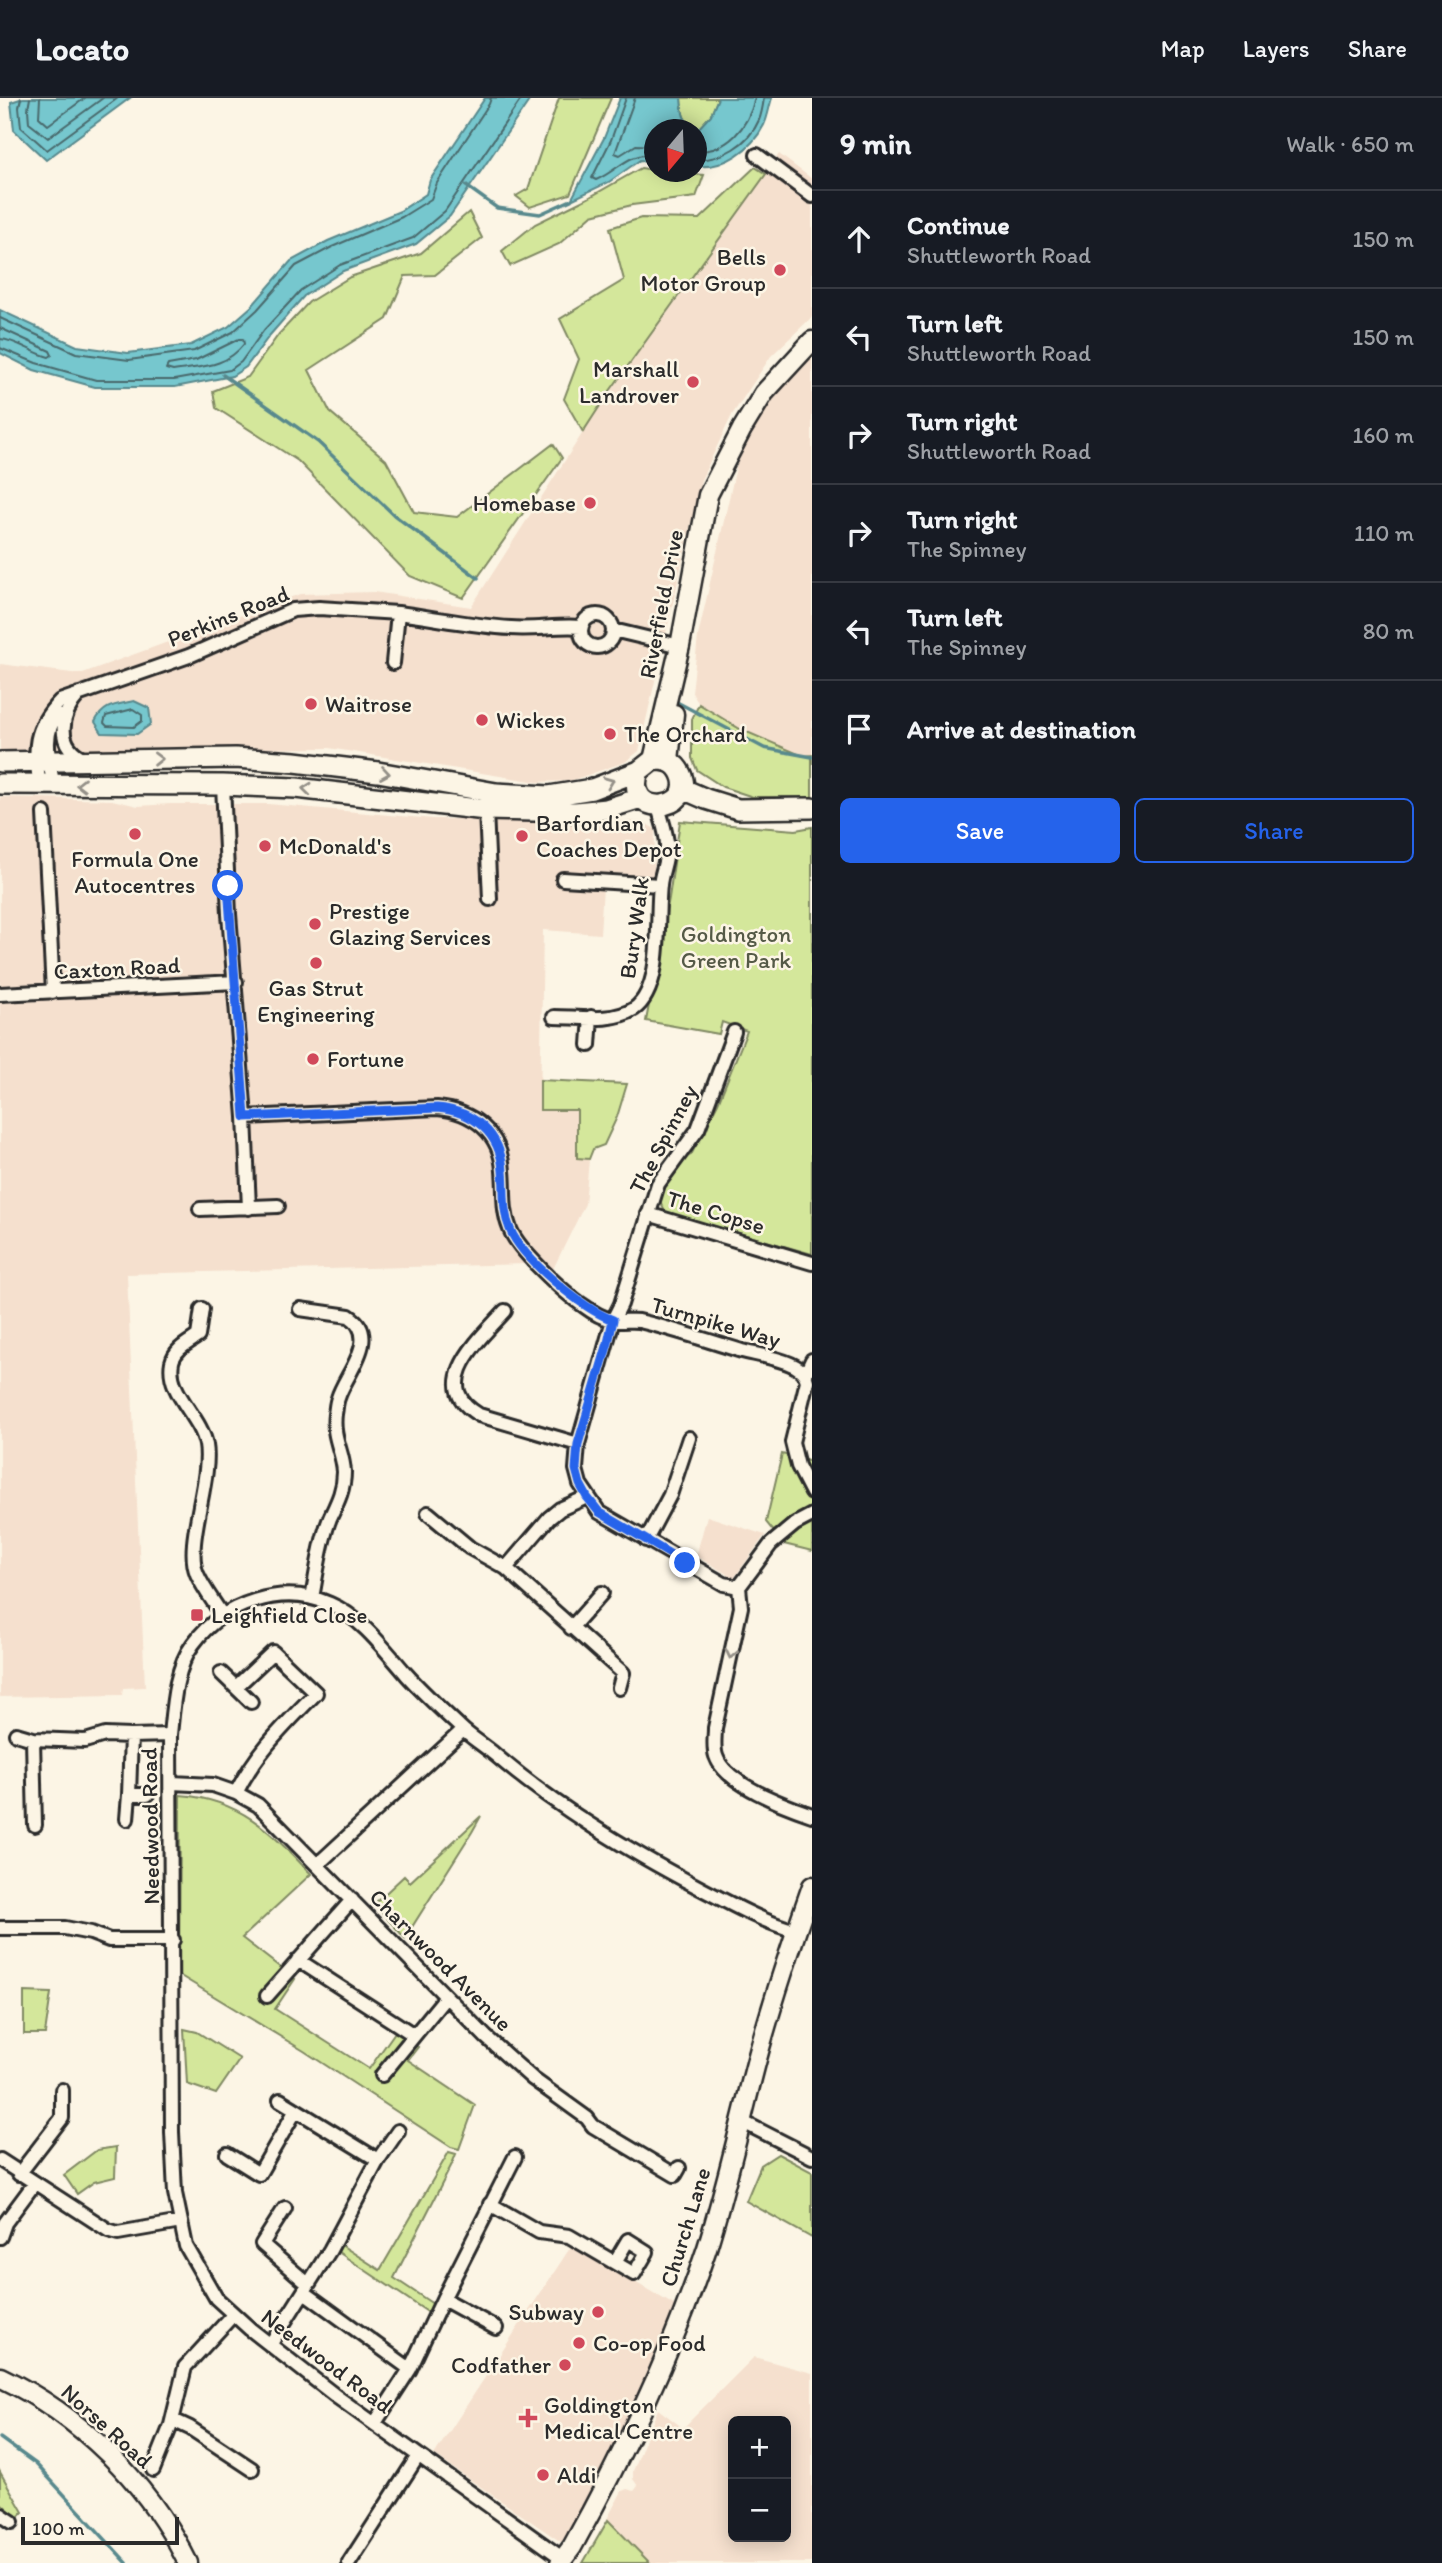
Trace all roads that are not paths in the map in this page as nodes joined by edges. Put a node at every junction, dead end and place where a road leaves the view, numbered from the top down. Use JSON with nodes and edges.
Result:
{"nodes":[{"id":1,"x":757,"y":155,"type":"dead end"},
{"id":2,"x":812,"y":196,"type":"edge"},
{"id":3,"x":812,"y":341,"type":"edge"},
{"id":4,"x":726,"y":461,"type":"junction"},
{"id":5,"x":398,"y":613,"type":"junction"},
{"id":6,"x":581,"y":627,"type":"junction"},
{"id":7,"x":612,"y":630,"type":"junction"},
{"id":8,"x":680,"y":646,"type":"junction"},
{"id":9,"x":393,"y":663,"type":"dead end"},
{"id":10,"x":79,"y":694,"type":"junction"},
{"id":11,"x":69,"y":705,"type":"junction"},
{"id":12,"x":668,"y":719,"type":"junction"},
{"id":13,"x":657,"y":756,"type":"junction"},
{"id":14,"x":42,"y":761,"type":"junction"},
{"id":15,"x":90,"y":761,"type":"junction"},
{"id":16,"x":0,"y":762,"type":"edge"},
{"id":17,"x":0,"y":784,"type":"edge"},
{"id":18,"x":46,"y":784,"type":"junction"},
{"id":19,"x":223,"y":785,"type":"junction"},
{"id":20,"x":683,"y":789,"type":"junction"},
{"id":21,"x":650,"y":802,"type":"junction"},
{"id":22,"x":812,"y":808,"type":"edge"},
{"id":23,"x":486,"y":810,"type":"junction"},
{"id":24,"x":44,"y":813,"type":"dead end"},
{"id":25,"x":562,"y":879,"type":"dead end"},
{"id":26,"x":660,"y":885,"type":"junction"},
{"id":27,"x":490,"y":899,"type":"dead end"},
{"id":28,"x":236,"y":982,"type":"junction"},
{"id":29,"x":53,"y":992,"type":"junction"},
{"id":30,"x":0,"y":994,"type":"edge"},
{"id":31,"x":554,"y":1017,"type":"dead end"},
{"id":32,"x":591,"y":1017,"type":"junction"},
{"id":33,"x":734,"y":1032,"type":"dead end"},
{"id":34,"x":589,"y":1045,"type":"dead end"},
{"id":35,"x":245,"y":1117,"type":"junction"},
{"id":36,"x":278,"y":1206,"type":"dead end"},
{"id":37,"x":248,"y":1208,"type":"junction"},
{"id":38,"x":200,"y":1209,"type":"dead end"},
{"id":39,"x":648,"y":1214,"type":"junction"},
{"id":40,"x":812,"y":1263,"type":"edge"},
{"id":41,"x":300,"y":1308,"type":"dead end"},
{"id":42,"x":202,"y":1309,"type":"dead end"},
{"id":43,"x":505,"y":1311,"type":"dead end"},
{"id":44,"x":613,"y":1320,"type":"junction"},
{"id":45,"x":812,"y":1360,"type":"edge"},
{"id":46,"x":805,"y":1374,"type":"junction"},
{"id":47,"x":689,"y":1438,"type":"dead end"},
{"id":48,"x":578,"y":1444,"type":"junction"},
{"id":49,"x":812,"y":1493,"type":"edge"},
{"id":50,"x":587,"y":1497,"type":"junction"},
{"id":51,"x":428,"y":1513,"type":"dead end"},
{"id":52,"x":812,"y":1515,"type":"edge"},
{"id":53,"x":646,"y":1540,"type":"junction"},
{"id":54,"x":506,"y":1568,"type":"junction"},
{"id":55,"x":739,"y":1587,"type":"junction"},
{"id":56,"x":602,"y":1593,"type":"dead end"},
{"id":57,"x":312,"y":1598,"type":"junction"},
{"id":58,"x":222,"y":1615,"type":"junction"},
{"id":59,"x":571,"y":1628,"type":"junction"},
{"id":60,"x":636,"y":1668,"type":"dead end"},
{"id":61,"x":221,"y":1673,"type":"dead end"},
{"id":62,"x":623,"y":1673,"type":"junction"},
{"id":63,"x":236,"y":1687,"type":"junction"},
{"id":64,"x":619,"y":1688,"type":"dead end"},
{"id":65,"x":251,"y":1702,"type":"dead end"},
{"id":66,"x":463,"y":1730,"type":"junction"},
{"id":67,"x":16,"y":1734,"type":"dead end"},
{"id":68,"x":170,"y":1735,"type":"junction"},
{"id":69,"x":131,"y":1736,"type":"junction"},
{"id":70,"x":33,"y":1739,"type":"junction"},
{"id":71,"x":172,"y":1783,"type":"junction"},
{"id":72,"x":236,"y":1793,"type":"junction"},
{"id":73,"x":129,"y":1795,"type":"junction"},
{"id":74,"x":147,"y":1795,"type":"dead end"},
{"id":75,"x":812,"y":1815,"type":"edge"},
{"id":76,"x":127,"y":1819,"type":"dead end"},
{"id":77,"x":35,"y":1825,"type":"dead end"},
{"id":78,"x":318,"y":1864,"type":"junction"},
{"id":79,"x":812,"y":1886,"type":"edge"},
{"id":80,"x":352,"y":1900,"type":"junction"},
{"id":81,"x":0,"y":1928,"type":"edge"},
{"id":82,"x":796,"y":1931,"type":"junction"},
{"id":83,"x":173,"y":1940,"type":"junction"},
{"id":84,"x":298,"y":1960,"type":"junction"},
{"id":85,"x":269,"y":1987,"type":"dead end"},
{"id":86,"x":445,"y":1998,"type":"junction"},
{"id":87,"x":414,"y":2035,"type":"junction"},
{"id":88,"x":382,"y":2076,"type":"dead end"},
{"id":89,"x":62,"y":2090,"type":"dead end"},
{"id":90,"x":280,"y":2100,"type":"dead end"},
{"id":91,"x":296,"y":2110,"type":"junction"},
{"id":92,"x":741,"y":2121,"type":"junction"},
{"id":93,"x":398,"y":2131,"type":"dead end"},
{"id":94,"x":227,"y":2154,"type":"dead end"},
{"id":95,"x":514,"y":2157,"type":"dead end"},
{"id":96,"x":812,"y":2157,"type":"edge"},
{"id":97,"x":0,"y":2160,"type":"edge"},
{"id":98,"x":378,"y":2160,"type":"junction"},
{"id":99,"x":678,"y":2168,"type":"dead end"},
{"id":100,"x":19,"y":2174,"type":"junction"},
{"id":101,"x":34,"y":2184,"type":"junction"},
{"id":102,"x":490,"y":2204,"type":"junction"},
{"id":103,"x":285,"y":2208,"type":"dead end"},
{"id":104,"x":180,"y":2222,"type":"junction"},
{"id":105,"x":0,"y":2237,"type":"edge"},
{"id":106,"x":615,"y":2263,"type":"dead end"},
{"id":107,"x":306,"y":2288,"type":"junction"},
{"id":108,"x":443,"y":2299,"type":"junction"},
{"id":109,"x":233,"y":2315,"type":"junction"},
{"id":110,"x":496,"y":2328,"type":"dead end"},
{"id":111,"x":270,"y":2345,"type":"junction"},
{"id":112,"x":410,"y":2369,"type":"junction"},
{"id":113,"x":0,"y":2378,"type":"edge"},
{"id":114,"x":173,"y":2420,"type":"junction"},
{"id":115,"x":374,"y":2423,"type":"junction"},
{"id":116,"x":418,"y":2456,"type":"junction"},
{"id":117,"x":251,"y":2469,"type":"dead end"},
{"id":118,"x":153,"y":2470,"type":"dead end"},
{"id":119,"x":0,"y":2515,"type":"edge"},
{"id":120,"x":12,"y":2522,"type":"dead end"},
{"id":121,"x":561,"y":2560,"type":"edge"},
{"id":122,"x":188,"y":2563,"type":"edge"},
{"id":123,"x":349,"y":2563,"type":"edge"}],
"edges":[{"from":1,"to":2,"type":"street"},
{"from":3,"to":4,"type":"street","name":"Riverfield Drive"},
{"from":4,"to":8,"type":"street","name":"Riverfield Drive"},
{"from":4,"to":12,"type":"street","name":"Riverfield Drive"},
{"from":5,"to":6,"type":"street","name":"Perkins Road"},
{"from":5,"to":9,"type":"street"},
{"from":5,"to":10,"type":"street","name":"Perkins Road"},
{"from":6,"to":7,"type":"street"},
{"from":6,"to":7,"type":"street"},
{"from":7,"to":8,"type":"street"},
{"from":8,"to":12,"type":"street","name":"Riverfield Drive"},
{"from":10,"to":11,"type":"street","name":"Perkins Road"},
{"from":10,"to":14,"type":"street","name":"Perkins Road"},
{"from":11,"to":14,"type":"street","name":"Perkins Road"},
{"from":11,"to":15,"type":"street"},
{"from":12,"to":13,"type":"street","name":"Riverfield Drive"},
{"from":15,"to":13,"type":"main road","one_way":true},
{"from":13,"to":20,"type":"main road"},
{"from":13,"to":21,"type":"main road"},
{"from":14,"to":15,"type":"main road"},
{"from":14,"to":16,"type":"main road"},
{"from":14,"to":18,"type":"street","name":"Perkins Road"},
{"from":17,"to":18,"type":"main road"},
{"from":19,"to":18,"type":"main road","one_way":true},
{"from":23,"to":19,"type":"main road","one_way":true},
{"from":19,"to":28,"type":"street"},
{"from":20,"to":21,"type":"main road"},
{"from":20,"to":22,"type":"main road"},
{"from":21,"to":23,"type":"main road"},
{"from":21,"to":26,"type":"street","name":"Bury Walk"},
{"from":23,"to":27,"type":"street"},
{"from":24,"to":29,"type":"street"},
{"from":25,"to":26,"type":"street"},
{"from":26,"to":32,"type":"street","name":"Bury Walk"},
{"from":28,"to":29,"type":"street","name":"Caxton Road"},
{"from":28,"to":35,"type":"street"},
{"from":29,"to":30,"type":"street","name":"Caxton Road"},
{"from":31,"to":32,"type":"street","name":"Bury Walk"},
{"from":32,"to":34,"type":"street"},
{"from":33,"to":39,"type":"street","name":"The Spinney"},
{"from":35,"to":37,"type":"street"},
{"from":35,"to":44,"type":"street","name":"Turnpike Way"},
{"from":36,"to":37,"type":"street"},
{"from":37,"to":38,"type":"street"},
{"from":39,"to":40,"type":"street","name":"The Copse"},
{"from":39,"to":44,"type":"street","name":"The Spinney"},
{"from":41,"to":57,"type":"street"},
{"from":42,"to":58,"type":"street"},
{"from":43,"to":48,"type":"street"},
{"from":44,"to":46,"type":"street","name":"Turnpike Way"},
{"from":44,"to":48,"type":"street","name":"The Spinney"},
{"from":45,"to":46,"type":"street"},
{"from":46,"to":49,"type":"street"},
{"from":47,"to":53,"type":"street"},
{"from":48,"to":50,"type":"street","name":"The Spinney"},
{"from":50,"to":53,"type":"street","name":"The Spinney"},
{"from":50,"to":54,"type":"street"},
{"from":51,"to":54,"type":"street"},
{"from":52,"to":55,"type":"street"},
{"from":53,"to":55,"type":"street","name":"The Spinney"},
{"from":54,"to":59,"type":"street"},
{"from":55,"to":75,"type":"street","one_way":true},
{"from":56,"to":59,"type":"street"},
{"from":57,"to":58,"type":"street","name":"Needwood Road"},
{"from":57,"to":66,"type":"street","name":"Needwood Road"},
{"from":58,"to":68,"type":"street","name":"Needwood Road"},
{"from":59,"to":62,"type":"street"},
{"from":60,"to":62,"type":"street"},
{"from":61,"to":63,"type":"street"},
{"from":62,"to":64,"type":"street"},
{"from":63,"to":65,"type":"street"},
{"from":63,"to":72,"type":"street"},
{"from":66,"to":78,"type":"street"},
{"from":66,"to":82,"type":"street","name":"Needwood Road"},
{"from":67,"to":70,"type":"street"},
{"from":68,"to":69,"type":"street"},
{"from":68,"to":71,"type":"street","name":"Needwood Road"},
{"from":69,"to":70,"type":"street"},
{"from":69,"to":73,"type":"street"},
{"from":70,"to":77,"type":"street"},
{"from":71,"to":72,"type":"street","name":"Charnwood Avenue"},
{"from":71,"to":83,"type":"street","name":"Needwood Road"},
{"from":72,"to":78,"type":"street","name":"Charnwood Avenue"},
{"from":73,"to":74,"type":"street"},
{"from":73,"to":76,"type":"street"},
{"from":78,"to":80,"type":"street","name":"Charnwood Avenue"},
{"from":79,"to":82,"type":"street","name":"Church Lane"},
{"from":80,"to":84,"type":"street"},
{"from":80,"to":86,"type":"street","name":"Charnwood Avenue"},
{"from":81,"to":83,"type":"street"},
{"from":82,"to":92,"type":"street","name":"Church Lane"},
{"from":83,"to":104,"type":"street","name":"Needwood Road"},
{"from":84,"to":85,"type":"street"},
{"from":84,"to":87,"type":"street"},
{"from":86,"to":87,"type":"street"},
{"from":86,"to":99,"type":"street","name":"Charnwood Avenue"},
{"from":87,"to":88,"type":"street"},
{"from":89,"to":100,"type":"street"},
{"from":90,"to":91,"type":"street"},
{"from":91,"to":94,"type":"street"},
{"from":91,"to":98,"type":"street"},
{"from":92,"to":96,"type":"street"},
{"from":92,"to":121,"type":"street","name":"Church Lane"},
{"from":93,"to":98,"type":"street"},
{"from":95,"to":102,"type":"street"},
{"from":97,"to":100,"type":"street"},
{"from":98,"to":107,"type":"street"},
{"from":100,"to":101,"type":"street"},
{"from":101,"to":104,"type":"street"},
{"from":101,"to":105,"type":"street"},
{"from":102,"to":106,"type":"street"},
{"from":102,"to":108,"type":"street"},
{"from":103,"to":107,"type":"street"},
{"from":104,"to":109,"type":"street","name":"Needwood Road"},
{"from":107,"to":111,"type":"street"},
{"from":107,"to":112,"type":"street"},
{"from":108,"to":110,"type":"street"},
{"from":108,"to":112,"type":"street"},
{"from":109,"to":111,"type":"street","name":"Needwood Road"},
{"from":109,"to":114,"type":"street"},
{"from":111,"to":115,"type":"street","name":"Needwood Road"},
{"from":112,"to":115,"type":"street"},
{"from":113,"to":122,"type":"street","name":"Norse Road"},
{"from":114,"to":117,"type":"street"},
{"from":114,"to":118,"type":"street"},
{"from":115,"to":116,"type":"street","name":"Needwood Road"},
{"from":116,"to":121,"type":"street","name":"Needwood Road"},
{"from":116,"to":123,"type":"street"},
{"from":119,"to":120,"type":"street"}]}
